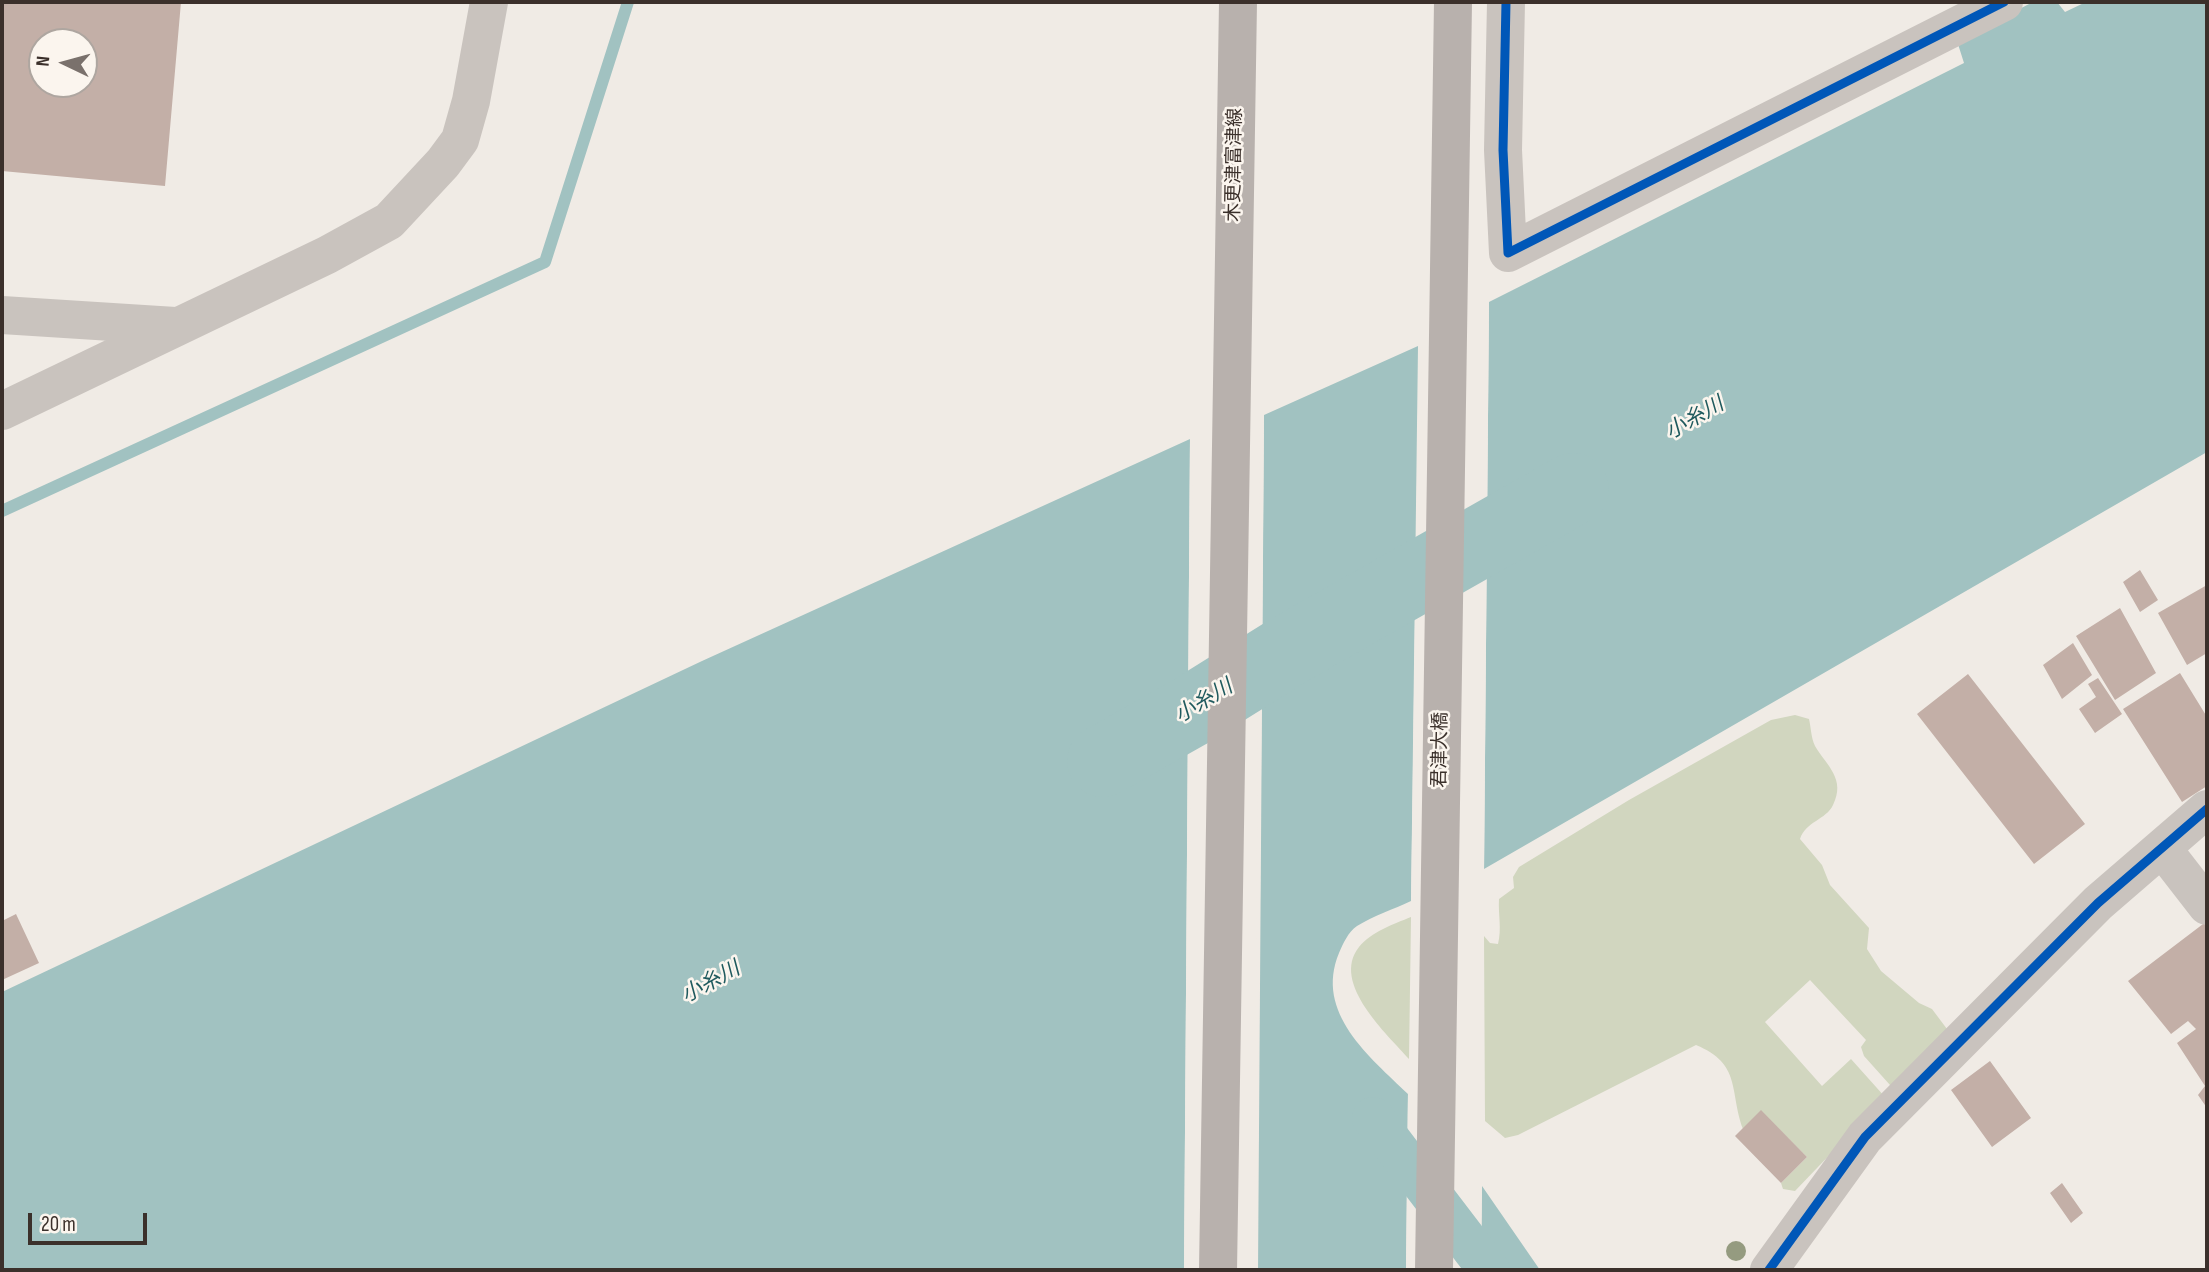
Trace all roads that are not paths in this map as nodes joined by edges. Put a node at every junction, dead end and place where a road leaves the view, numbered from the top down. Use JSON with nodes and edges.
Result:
{"nodes":[{"id":1,"x":489,"y":2,"type":"edge"},
{"id":2,"x":1238,"y":2,"type":"edge"},
{"id":3,"x":1453,"y":2,"type":"edge"},
{"id":4,"x":1506,"y":2,"type":"edge"},
{"id":5,"x":2004,"y":2,"type":"edge"},
{"id":6,"x":2,"y":315,"type":"edge"},
{"id":7,"x":177,"y":326,"type":"junction"},
{"id":8,"x":2,"y":411,"type":"edge"},
{"id":9,"x":2207,"y":809,"type":"edge"},
{"id":10,"x":2162,"y":848,"type":"junction"},
{"id":11,"x":2207,"y":906,"type":"edge"},
{"id":12,"x":1218,"y":1270,"type":"edge"},
{"id":13,"x":1434,"y":1270,"type":"edge"},
{"id":14,"x":1769,"y":1270,"type":"edge"}],
"edges":[{"from":1,"to":7,"type":"street"},
{"from":2,"to":12,"type":"main road","name":"木更津富津線"},
{"from":3,"to":13,"type":"main road","name":"君津大橋"},
{"from":4,"to":5,"type":"street"},
{"from":6,"to":7,"type":"street"},
{"from":7,"to":8,"type":"street"},
{"from":9,"to":10,"type":"street"},
{"from":10,"to":11,"type":"street"},
{"from":10,"to":14,"type":"street"}]}
